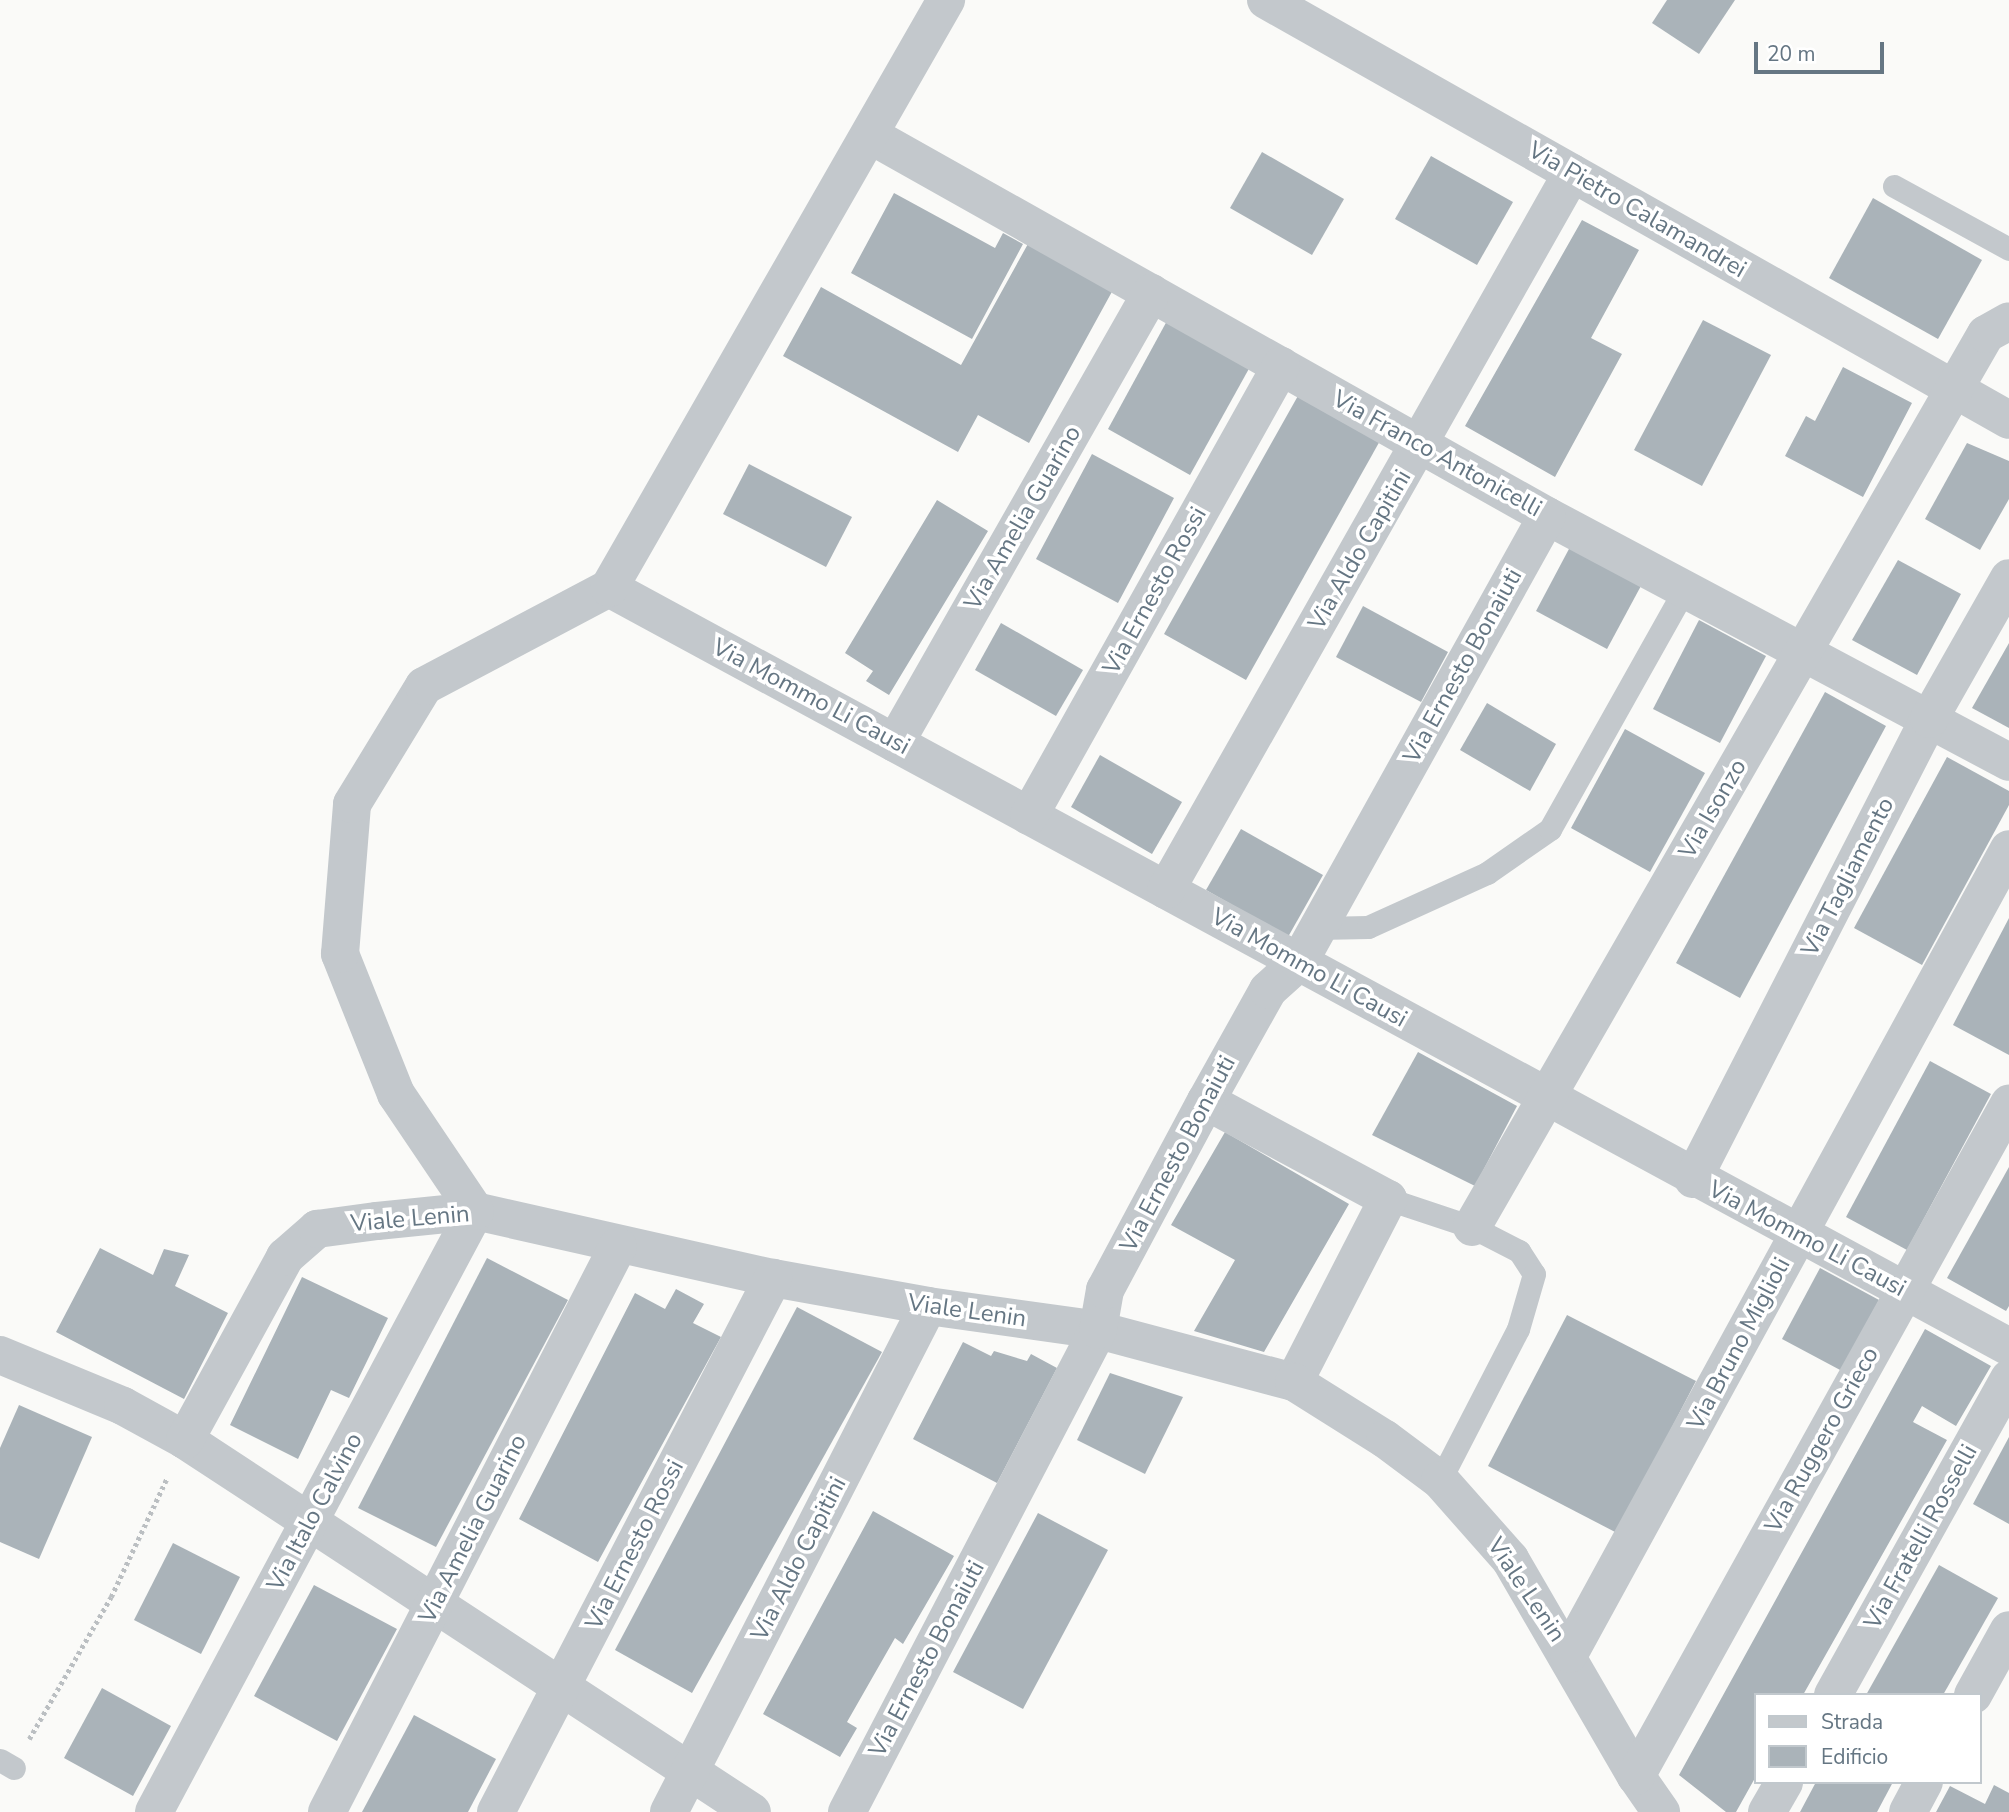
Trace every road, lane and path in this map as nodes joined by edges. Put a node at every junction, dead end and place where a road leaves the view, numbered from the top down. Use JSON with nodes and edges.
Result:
{"nodes":[{"id":1,"x":946,"y":0,"type":"edge"},
{"id":2,"x":1266,"y":0,"type":"edge"},
{"id":3,"x":870,"y":135,"type":"junction"},
{"id":4,"x":1572,"y":173,"type":"junction"},
{"id":5,"x":1894,"y":186,"type":"dead end"},
{"id":6,"x":2009,"y":248,"type":"edge"},
{"id":7,"x":1151,"y":293,"type":"junction"},
{"id":8,"x":2009,"y":321,"type":"edge"},
{"id":9,"x":1281,"y":366,"type":"junction"},
{"id":10,"x":1955,"y":391,"type":"junction"},
{"id":11,"x":2009,"y":419,"type":"edge"},
{"id":12,"x":1420,"y":444,"type":"junction"},
{"id":13,"x":1547,"y":516,"type":"junction"},
{"id":14,"x":2009,"y":578,"type":"edge"},
{"id":15,"x":610,"y":588,"type":"junction"},
{"id":16,"x":1685,"y":588,"type":"junction"},
{"id":17,"x":1805,"y":651,"type":"junction"},
{"id":18,"x":1929,"y":719,"type":"junction"},
{"id":19,"x":895,"y":743,"type":"junction"},
{"id":20,"x":2009,"y":762,"type":"edge"},
{"id":21,"x":1029,"y":816,"type":"junction"},
{"id":22,"x":2009,"y":849,"type":"edge"},
{"id":23,"x":1167,"y":890,"type":"junction"},
{"id":24,"x":1318,"y":928,"type":"junction"},
{"id":25,"x":1299,"y":962,"type":"junction"},
{"id":26,"x":1545,"y":1097,"type":"junction"},
{"id":27,"x":1206,"y":1101,"type":"junction"},
{"id":28,"x":2009,"y":1104,"type":"edge"},
{"id":29,"x":1693,"y":1179,"type":"junction"},
{"id":30,"x":1388,"y":1199,"type":"junction"},
{"id":31,"x":475,"y":1211,"type":"junction"},
{"id":32,"x":1472,"y":1227,"type":"junction"},
{"id":33,"x":1799,"y":1234,"type":"junction"},
{"id":34,"x":618,"y":1245,"type":"junction"},
{"id":35,"x":773,"y":1278,"type":"junction"},
{"id":36,"x":1905,"y":1291,"type":"junction"},
{"id":37,"x":928,"y":1307,"type":"junction"},
{"id":38,"x":1098,"y":1330,"type":"junction"},
{"id":39,"x":2009,"y":1347,"type":"edge"},
{"id":40,"x":0,"y":1355,"type":"edge"},
{"id":41,"x":2009,"y":1380,"type":"edge"},
{"id":42,"x":1294,"y":1382,"type":"junction"},
{"id":43,"x":185,"y":1440,"type":"junction"},
{"id":44,"x":1440,"y":1480,"type":"junction"},
{"id":45,"x":310,"y":1520,"type":"junction"},
{"id":46,"x":436,"y":1604,"type":"junction"},
{"id":47,"x":2009,"y":1630,"type":"edge"},
{"id":48,"x":1569,"y":1654,"type":"junction"},
{"id":49,"x":561,"y":1689,"type":"junction"},
{"id":50,"x":1834,"y":1693,"type":"edge"},
{"id":51,"x":1974,"y":1693,"type":"edge"},
{"id":52,"x":7,"y":1764,"type":"edge"},
{"id":53,"x":690,"y":1771,"type":"junction"},
{"id":54,"x":1636,"y":1776,"type":"junction"},
{"id":55,"x":1783,"y":1784,"type":"edge"},
{"id":56,"x":1923,"y":1784,"type":"edge"},
{"id":57,"x":154,"y":1812,"type":"edge"},
{"id":58,"x":327,"y":1812,"type":"edge"},
{"id":59,"x":496,"y":1812,"type":"edge"},
{"id":60,"x":669,"y":1812,"type":"edge"},
{"id":61,"x":752,"y":1812,"type":"edge"},
{"id":62,"x":847,"y":1812,"type":"edge"},
{"id":63,"x":1661,"y":1812,"type":"edge"},
{"id":64,"x":1768,"y":1812,"type":"edge"},
{"id":65,"x":1908,"y":1812,"type":"edge"}],
"edges":[{"from":1,"to":3,"type":"street"},
{"from":2,"to":4,"type":"street","name":"Via Pietro Calamandrei"},
{"from":3,"to":7,"type":"street","name":"Via Franco Antonicelli"},
{"from":3,"to":15,"type":"street"},
{"from":4,"to":10,"type":"street","name":"Via Pietro Calamandrei"},
{"from":4,"to":12,"type":"street","name":"Via Aldo Capitini"},
{"from":5,"to":6,"type":"lane"},
{"from":7,"to":9,"type":"street","name":"Via Franco Antonicelli"},
{"from":7,"to":19,"type":"street","name":"Via Amelia Guarino"},
{"from":8,"to":10,"type":"street","name":"Via Isonzo"},
{"from":9,"to":12,"type":"street","name":"Via Franco Antonicelli"},
{"from":9,"to":21,"type":"street","name":"Via Ernesto Rossi"},
{"from":10,"to":11,"type":"street","name":"Via Pietro Calamandrei"},
{"from":10,"to":17,"type":"street","name":"Via Isonzo"},
{"from":12,"to":13,"type":"street","name":"Via Franco Antonicelli"},
{"from":12,"to":23,"type":"street","name":"Via Aldo Capitini"},
{"from":13,"to":16,"type":"street","name":"Via Franco Antonicelli"},
{"from":13,"to":24,"type":"street","name":"Via Ernesto Bonaiuti"},
{"from":14,"to":18,"type":"street","name":"Via Tagliamento"},
{"from":15,"to":19,"type":"street","name":"Via Mommo Li Causi"},
{"from":15,"to":31,"type":"street"},
{"from":16,"to":17,"type":"street","name":"Via Franco Antonicelli"},
{"from":16,"to":24,"type":"lane"},
{"from":17,"to":18,"type":"street","name":"Via Franco Antonicelli"},
{"from":17,"to":26,"type":"street","name":"Via Isonzo"},
{"from":18,"to":20,"type":"street","name":"Via Franco Antonicelli"},
{"from":18,"to":29,"type":"street","name":"Via Tagliamento"},
{"from":19,"to":21,"type":"street","name":"Via Mommo Li Causi"},
{"from":21,"to":23,"type":"street","name":"Via Mommo Li Causi"},
{"from":22,"to":33,"type":"street","name":"Via Bruno Miglioli"},
{"from":23,"to":25,"type":"street","name":"Via Mommo Li Causi"},
{"from":24,"to":25,"type":"street","name":"Via Ernesto Bonaiuti"},
{"from":25,"to":26,"type":"street","name":"Via Mommo Li Causi"},
{"from":25,"to":27,"type":"street","name":"Via Ernesto Bonaiuti"},
{"from":26,"to":29,"type":"street","name":"Via Mommo Li Causi"},
{"from":26,"to":32,"type":"street","name":"Via Isonzo"},
{"from":27,"to":30,"type":"street"},
{"from":27,"to":38,"type":"street","name":"Via Ernesto Bonaiuti"},
{"from":28,"to":36,"type":"street","name":"Via Ruggero Grieco"},
{"from":29,"to":33,"type":"street","name":"Via Mommo Li Causi"},
{"from":30,"to":32,"type":"lane"},
{"from":30,"to":42,"type":"street"},
{"from":31,"to":34,"type":"street","name":"Viale Lenin"},
{"from":31,"to":43,"type":"street","name":"Viale Lenin"},
{"from":31,"to":45,"type":"street","name":"Via Italo Calvino"},
{"from":32,"to":44,"type":"lane"},
{"from":33,"to":36,"type":"street","name":"Via Mommo Li Causi"},
{"from":33,"to":48,"type":"street","name":"Via Bruno Miglioli"},
{"from":34,"to":35,"type":"street","name":"Viale Lenin"},
{"from":34,"to":46,"type":"street","name":"Via Amelia Guarino"},
{"from":35,"to":37,"type":"street","name":"Viale Lenin"},
{"from":35,"to":49,"type":"street","name":"Via Ernesto Rossi"},
{"from":36,"to":39,"type":"street","name":"Via Mommo Li Causi"},
{"from":36,"to":54,"type":"street","name":"Via Ruggero Grieco"},
{"from":37,"to":38,"type":"street","name":"Viale Lenin"},
{"from":37,"to":53,"type":"street","name":"Via Aldo Capitini"},
{"from":38,"to":42,"type":"street","name":"Viale Lenin"},
{"from":38,"to":62,"type":"street","name":"Via Ernesto Bonaiuti"},
{"from":40,"to":43,"type":"street"},
{"from":41,"to":50,"type":"street","name":"Via Fratelli Rosselli"},
{"from":42,"to":44,"type":"street","name":"Viale Lenin"},
{"from":43,"to":45,"type":"street"},
{"from":43,"to":52,"type":"path"},
{"from":44,"to":48,"type":"street","name":"Viale Lenin"},
{"from":45,"to":46,"type":"street"},
{"from":45,"to":57,"type":"street","name":"Via Italo Calvino"},
{"from":46,"to":49,"type":"street"},
{"from":46,"to":58,"type":"street","name":"Via Amelia Guarino"},
{"from":47,"to":51,"type":"street"},
{"from":48,"to":54,"type":"street","name":"Viale Lenin"},
{"from":49,"to":53,"type":"street"},
{"from":49,"to":59,"type":"street","name":"Via Ernesto Rossi"},
{"from":53,"to":60,"type":"street","name":"Via Aldo Capitini"},
{"from":53,"to":61,"type":"street"},
{"from":54,"to":63,"type":"street","name":"Viale Lenin"},
{"from":55,"to":64,"type":"street"},
{"from":56,"to":65,"type":"street"}]}
